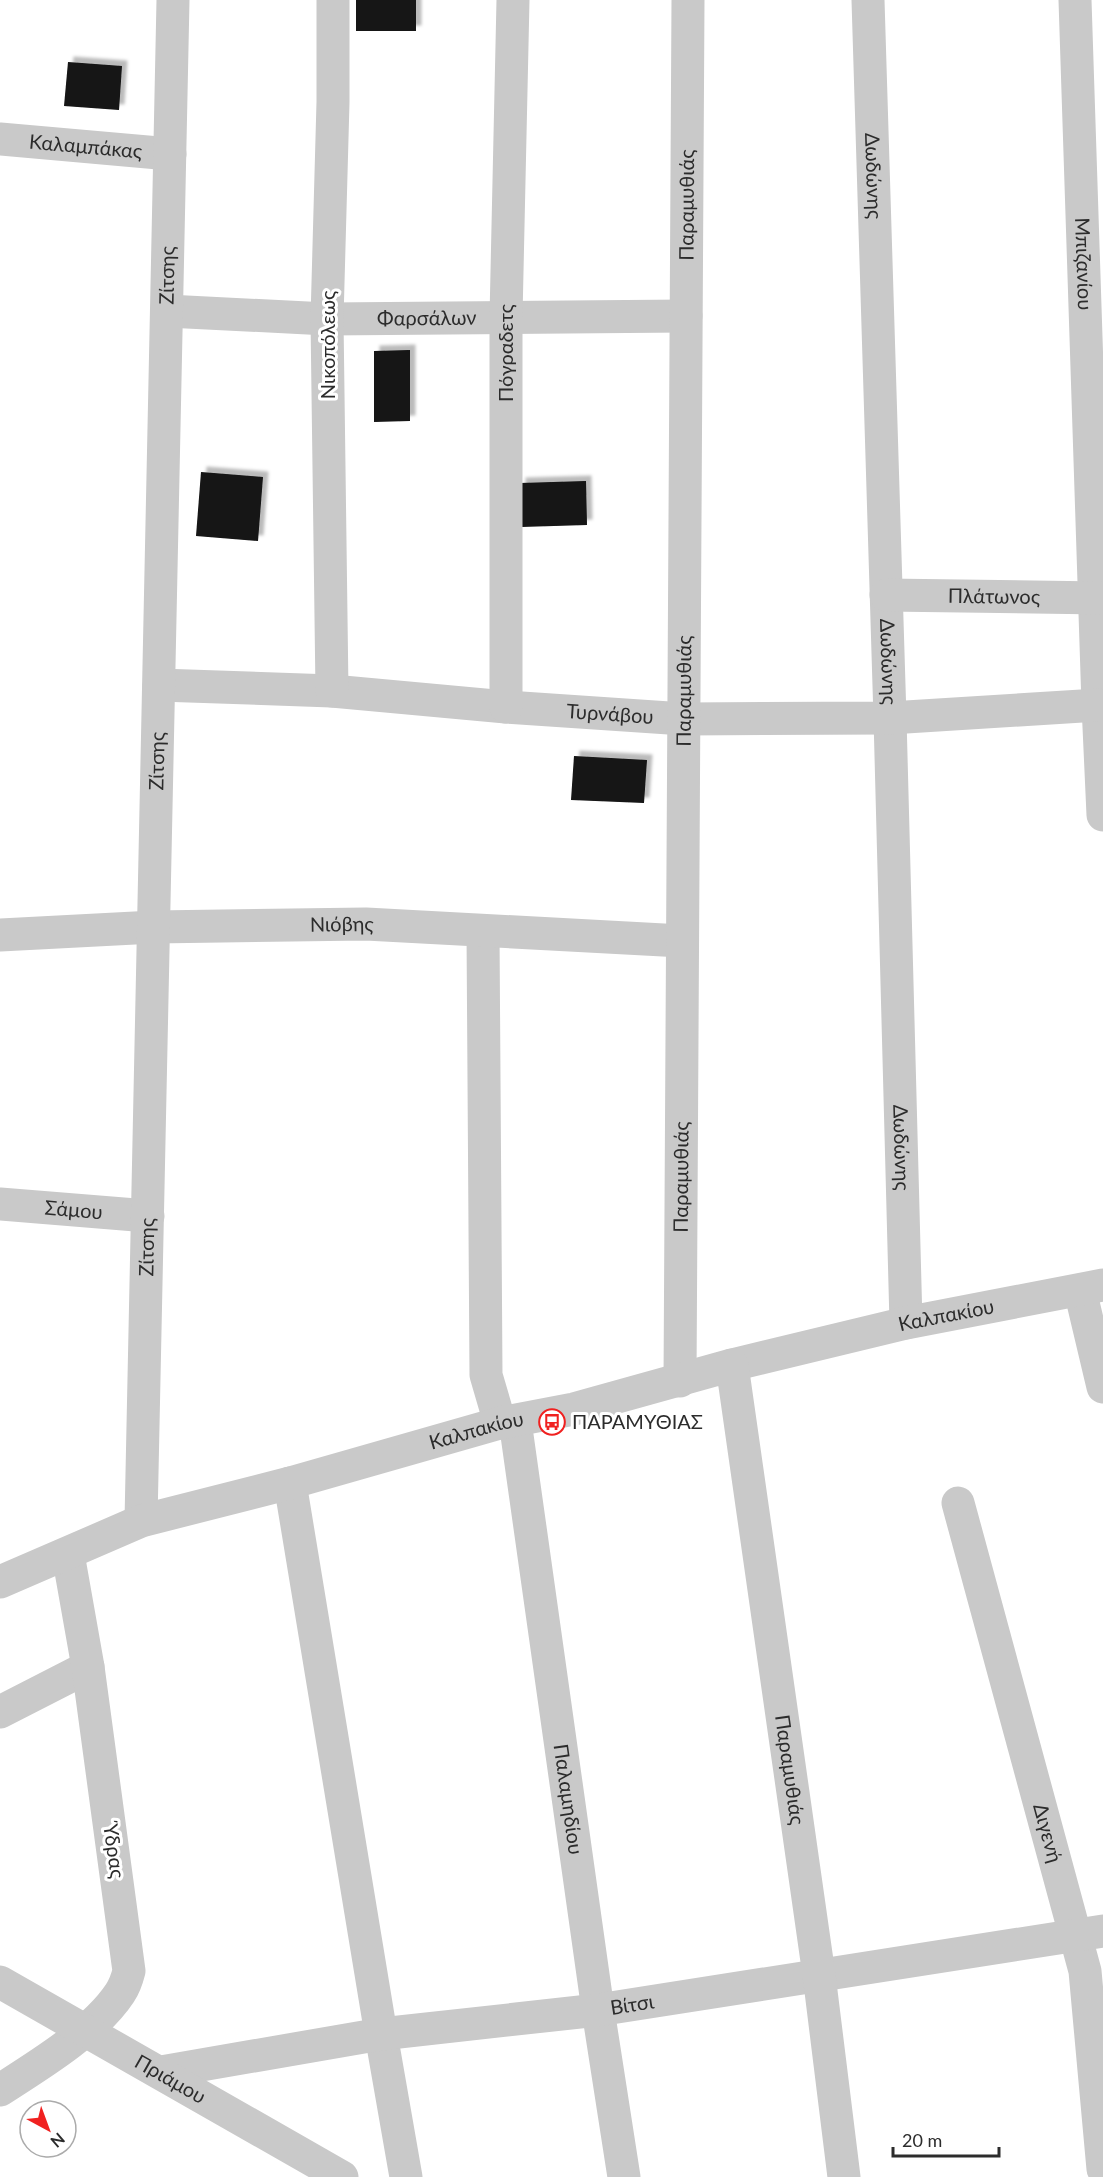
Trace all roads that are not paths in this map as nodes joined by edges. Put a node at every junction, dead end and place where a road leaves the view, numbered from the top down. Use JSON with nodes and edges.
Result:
{"nodes":[{"id":1,"x":173,"y":0,"type":"edge"},
{"id":2,"x":333,"y":0,"type":"edge"},
{"id":3,"x":513,"y":0,"type":"edge"},
{"id":4,"x":688,"y":0,"type":"edge"},
{"id":5,"x":868,"y":0,"type":"edge"},
{"id":6,"x":1075,"y":0,"type":"edge"},
{"id":7,"x":0,"y":140,"type":"edge"},
{"id":8,"x":170,"y":154,"type":"junction"},
{"id":9,"x":167,"y":311,"type":"junction"},
{"id":10,"x":686,"y":316,"type":"junction"},
{"id":11,"x":506,"y":317,"type":"junction"},
{"id":12,"x":327,"y":319,"type":"junction"},
{"id":13,"x":886,"y":595,"type":"junction"},
{"id":14,"x":1099,"y":598,"type":"edge"},
{"id":15,"x":159,"y":685,"type":"junction"},
{"id":16,"x":332,"y":691,"type":"junction"},
{"id":17,"x":1098,"y":705,"type":"junction"},
{"id":18,"x":506,"y":707,"type":"junction"},
{"id":19,"x":890,"y":718,"type":"junction"},
{"id":20,"x":684,"y":720,"type":"junction"},
{"id":21,"x":1103,"y":815,"type":"edge"},
{"id":22,"x":154,"y":927,"type":"junction"},
{"id":23,"x":483,"y":931,"type":"junction"},
{"id":24,"x":0,"y":935,"type":"edge"},
{"id":25,"x":682,"y":941,"type":"junction"},
{"id":26,"x":0,"y":1204,"type":"edge"},
{"id":27,"x":148,"y":1216,"type":"junction"},
{"id":28,"x":1092,"y":1287,"type":"edge"},
{"id":29,"x":906,"y":1323,"type":"junction"},
{"id":30,"x":732,"y":1365,"type":"junction"},
{"id":31,"x":680,"y":1381,"type":"junction"},
{"id":32,"x":1103,"y":1386,"type":"edge"},
{"id":33,"x":508,"y":1422,"type":"junction"},
{"id":34,"x":290,"y":1483,"type":"junction"},
{"id":35,"x":958,"y":1503,"type":"dead end"},
{"id":36,"x":141,"y":1521,"type":"junction"},
{"id":37,"x":68,"y":1554,"type":"junction"},
{"id":38,"x":0,"y":1582,"type":"edge"},
{"id":39,"x":88,"y":1667,"type":"junction"},
{"id":40,"x":0,"y":1712,"type":"edge"},
{"id":41,"x":1089,"y":1933,"type":"edge"},
{"id":42,"x":819,"y":1975,"type":"junction"},
{"id":43,"x":0,"y":1982,"type":"edge"},
{"id":44,"x":598,"y":2010,"type":"junction"},
{"id":45,"x":86,"y":2030,"type":"junction"},
{"id":46,"x":381,"y":2034,"type":"junction"},
{"id":47,"x":161,"y":2072,"type":"junction"},
{"id":48,"x":0,"y":2090,"type":"edge"},
{"id":49,"x":1103,"y":2169,"type":"edge"},
{"id":50,"x":322,"y":2173,"type":"edge"},
{"id":51,"x":406,"y":2177,"type":"edge"},
{"id":52,"x":624,"y":2177,"type":"edge"},
{"id":53,"x":844,"y":2177,"type":"edge"}],
"edges":[{"from":1,"to":8,"type":"street","name":"Ζίτσης"},
{"from":2,"to":12,"type":"street","name":"Nικοπόλεως"},
{"from":3,"to":11,"type":"street","name":"Πόγραδετς"},
{"from":4,"to":10,"type":"street","name":"Παραμυθιάς"},
{"from":5,"to":13,"type":"street","name":"Δωδώνης"},
{"from":6,"to":14,"type":"street","name":"Μπιζανίου"},
{"from":7,"to":8,"type":"street","name":"Καλαμπάκας"},
{"from":8,"to":9,"type":"street","name":"Ζίτσης"},
{"from":9,"to":12,"type":"street","name":"Φαρσάλων"},
{"from":9,"to":15,"type":"street","name":"Ζίτσης"},
{"from":10,"to":11,"type":"street","name":"Φαρσάλων"},
{"from":10,"to":20,"type":"street","name":"Παραμυθιάς"},
{"from":11,"to":12,"type":"street","name":"Φαρσάλων"},
{"from":11,"to":18,"type":"street","name":"Πόγραδετς"},
{"from":12,"to":16,"type":"street","name":"Nικοπόλεως"},
{"from":13,"to":14,"type":"street","name":"Πλάτωνος"},
{"from":13,"to":19,"type":"street","name":"Δωδώνης"},
{"from":14,"to":17,"type":"street","name":"Μπιζανίου"},
{"from":15,"to":16,"type":"street","name":"Τυρνάβου"},
{"from":15,"to":22,"type":"street","name":"Ζίτσης"},
{"from":16,"to":18,"type":"street","name":"Τυρνάβου"},
{"from":17,"to":19,"type":"street","name":"Τυρνάβου"},
{"from":17,"to":21,"type":"street","name":"Μπιζανίου"},
{"from":18,"to":20,"type":"street","name":"Τυρνάβου"},
{"from":19,"to":20,"type":"street","name":"Τυρνάβου"},
{"from":19,"to":29,"type":"street","name":"Δωδώνης"},
{"from":20,"to":25,"type":"street","name":"Παραμυθιάς"},
{"from":22,"to":23,"type":"street","name":"Νιόβης"},
{"from":22,"to":24,"type":"street","name":"Νιόβης"},
{"from":22,"to":27,"type":"street","name":"Ζίτσης"},
{"from":23,"to":25,"type":"street","name":"Νιόβης"},
{"from":23,"to":33,"type":"street","name":"Παλαμηδίου"},
{"from":25,"to":31,"type":"street","name":"Παραμυθιάς"},
{"from":26,"to":27,"type":"street","name":"Σάμου"},
{"from":27,"to":36,"type":"street","name":"Ζίτσης"},
{"from":28,"to":29,"type":"street","name":"Καλπακίου"},
{"from":28,"to":32,"type":"street"},
{"from":29,"to":30,"type":"street","name":"Καλπακίου"},
{"from":30,"to":31,"type":"street","name":"Καλπακίου"},
{"from":30,"to":42,"type":"street","name":"Παραμυθιάς"},
{"from":31,"to":33,"type":"street","name":"Καλπακίου"},
{"from":33,"to":34,"type":"street","name":"Καλπακίου"},
{"from":33,"to":44,"type":"street","name":"Παλαμηδίου"},
{"from":34,"to":36,"type":"street","name":"Καλπακίου"},
{"from":34,"to":46,"type":"street"},
{"from":35,"to":41,"type":"street","name":"Διγενή"},
{"from":36,"to":37,"type":"street","name":"Καλπακίου"},
{"from":37,"to":38,"type":"street","name":"Καλπακίου"},
{"from":37,"to":39,"type":"street","name":"Ύδρας"},
{"from":39,"to":40,"type":"street"},
{"from":39,"to":45,"type":"street","name":"Ύδρας"},
{"from":41,"to":42,"type":"street","name":"Βίτσι"},
{"from":41,"to":49,"type":"street","name":"Διγενή"},
{"from":42,"to":44,"type":"street","name":"Βίτσι"},
{"from":42,"to":53,"type":"street","name":"Παραμυθιάς"},
{"from":43,"to":45,"type":"street","name":"Πριάμου"},
{"from":44,"to":46,"type":"street","name":"Βίτσι"},
{"from":44,"to":52,"type":"street","name":"Παλαμηδίου"},
{"from":45,"to":47,"type":"street","name":"Πριάμου"},
{"from":45,"to":48,"type":"street","name":"Ύδρας"},
{"from":46,"to":47,"type":"street","name":"Βίτσι"},
{"from":46,"to":51,"type":"street"},
{"from":47,"to":50,"type":"street","name":"Πριάμου"}]}
